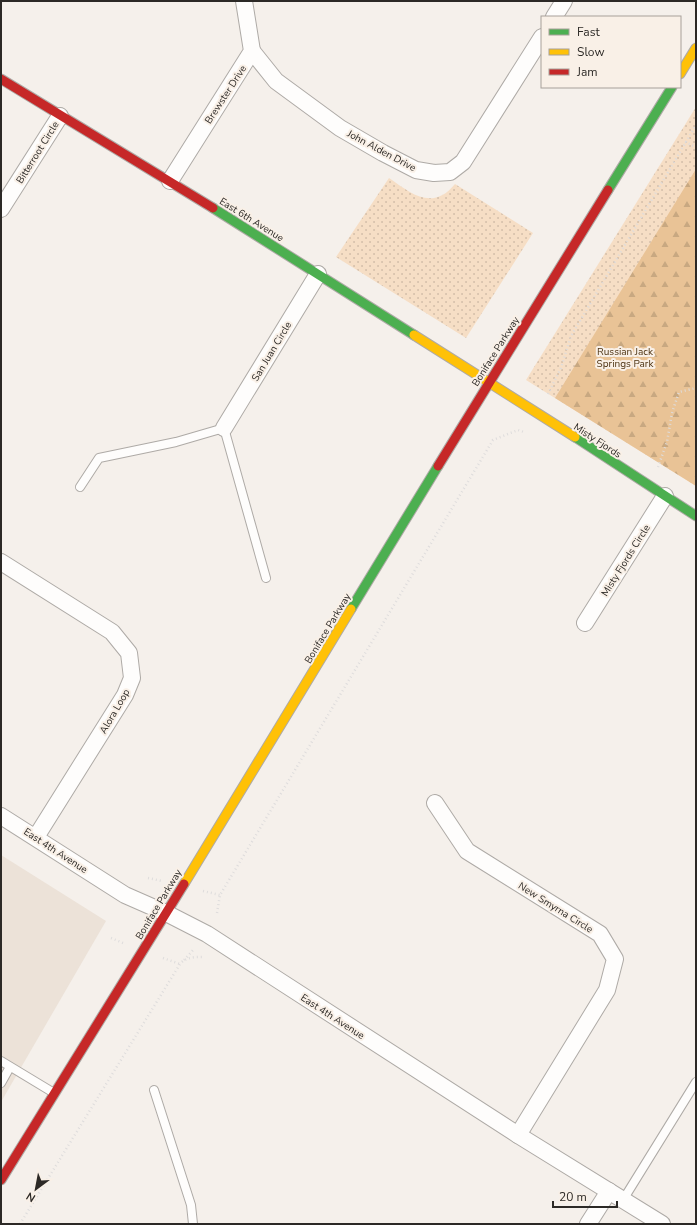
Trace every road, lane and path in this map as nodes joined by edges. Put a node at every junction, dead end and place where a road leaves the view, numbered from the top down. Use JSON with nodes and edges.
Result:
{"nodes":[{"id":1,"x":244,"y":1,"type":"edge"},
{"id":2,"x":564,"y":1,"type":"edge"},
{"id":3,"x":555,"y":16,"type":"edge"},
{"id":4,"x":541,"y":39,"type":"edge"},
{"id":5,"x":696,"y":48,"type":"edge"},
{"id":6,"x":252,"y":51,"type":"junction"},
{"id":7,"x":681,"y":72,"type":"edge"},
{"id":8,"x":1,"y":79,"type":"edge"},
{"id":9,"x":671,"y":88,"type":"edge"},
{"id":10,"x":60,"y":116,"type":"junction"},
{"id":11,"x":696,"y":125,"type":"edge"},
{"id":12,"x":685,"y":142,"type":"junction"},
{"id":13,"x":696,"y":147,"type":"edge"},
{"id":14,"x":170,"y":181,"type":"junction"},
{"id":15,"x":1,"y":209,"type":"edge"},
{"id":16,"x":318,"y":274,"type":"junction"},
{"id":17,"x":489,"y":382,"type":"junction"},
{"id":18,"x":696,"y":388,"type":"edge"},
{"id":19,"x":537,"y":413,"type":"junction"},
{"id":20,"x":224,"y":428,"type":"junction"},
{"id":21,"x":80,"y":487,"type":"dead end"},
{"id":22,"x":659,"y":493,"type":"junction"},
{"id":23,"x":696,"y":516,"type":"edge"},
{"id":24,"x":1,"y":562,"type":"edge"},
{"id":25,"x":266,"y":578,"type":"dead end"},
{"id":26,"x":585,"y":623,"type":"dead end"},
{"id":27,"x":435,"y":804,"type":"dead end"},
{"id":28,"x":1,"y":816,"type":"edge"},
{"id":29,"x":36,"y":837,"type":"junction"},
{"id":30,"x":166,"y":913,"type":"junction"},
{"id":31,"x":217,"y":913,"type":"dead end"},
{"id":32,"x":203,"y":957,"type":"dead end"},
{"id":33,"x":1,"y":1061,"type":"edge"},
{"id":34,"x":10,"y":1067,"type":"junction"},
{"id":35,"x":696,"y":1082,"type":"edge"},
{"id":36,"x":1,"y":1083,"type":"edge"},
{"id":37,"x":154,"y":1090,"type":"dead end"},
{"id":38,"x":55,"y":1094,"type":"junction"},
{"id":39,"x":518,"y":1135,"type":"junction"},
{"id":40,"x":1,"y":1180,"type":"edge"},
{"id":41,"x":609,"y":1191,"type":"junction"},
{"id":42,"x":623,"y":1200,"type":"junction"},
{"id":43,"x":20,"y":1224,"type":"edge"},
{"id":44,"x":193,"y":1224,"type":"edge"},
{"id":45,"x":588,"y":1224,"type":"edge"},
{"id":46,"x":662,"y":1224,"type":"edge"}],
"edges":[{"from":1,"to":6,"type":"street"},
{"from":2,"to":3,"type":"street"},
{"from":4,"to":6,"type":"street","name":"John Alden Drive"},
{"from":5,"to":7,"type":"main road"},
{"from":6,"to":14,"type":"street","name":"Brewster Drive"},
{"from":8,"to":10,"type":"main road","name":"East 6th Avenue"},
{"from":9,"to":17,"type":"main road","name":"Boniface Parkway"},
{"from":10,"to":14,"type":"main road","name":"East 6th Avenue"},
{"from":10,"to":15,"type":"street","name":"Bitterroot Circle"},
{"from":11,"to":12,"type":"path"},
{"from":12,"to":13,"type":"path"},
{"from":12,"to":19,"type":"path"},
{"from":14,"to":16,"type":"main road","name":"East 6th Avenue"},
{"from":16,"to":17,"type":"main road","name":"East 6th Avenue"},
{"from":16,"to":20,"type":"street","name":"San Juan Circle"},
{"from":17,"to":19,"type":"main road","name":"Misty Fjords"},
{"from":17,"to":30,"type":"main road","name":"Boniface Parkway"},
{"from":18,"to":22,"type":"path"},
{"from":19,"to":22,"type":"main road","name":"Misty Fjords"},
{"from":19,"to":31,"type":"path"},
{"from":20,"to":21,"type":"lane"},
{"from":20,"to":25,"type":"lane"},
{"from":22,"to":23,"type":"main road","name":"Misty Fjords"},
{"from":22,"to":26,"type":"street","name":"Misty Fjords Circle"},
{"from":24,"to":29,"type":"street","name":"Alora Loop"},
{"from":27,"to":39,"type":"street","name":"New Smyrna Circle"},
{"from":28,"to":29,"type":"street","name":"East 4th Avenue"},
{"from":29,"to":30,"type":"street","name":"East 4th Avenue"},
{"from":30,"to":38,"type":"main road","name":"Boniface Parkway"},
{"from":30,"to":39,"type":"street","name":"East 4th Avenue"},
{"from":32,"to":43,"type":"path"},
{"from":33,"to":34,"type":"lane"},
{"from":34,"to":36,"type":"lane"},
{"from":34,"to":38,"type":"lane"},
{"from":35,"to":42,"type":"lane"},
{"from":37,"to":44,"type":"lane"},
{"from":38,"to":40,"type":"main road","name":"Boniface Parkway"},
{"from":39,"to":41,"type":"street","name":"East 4th Avenue"},
{"from":41,"to":42,"type":"street","name":"East 4th Avenue"},
{"from":41,"to":45,"type":"street"},
{"from":42,"to":46,"type":"street","name":"East 4th Avenue"}]}
